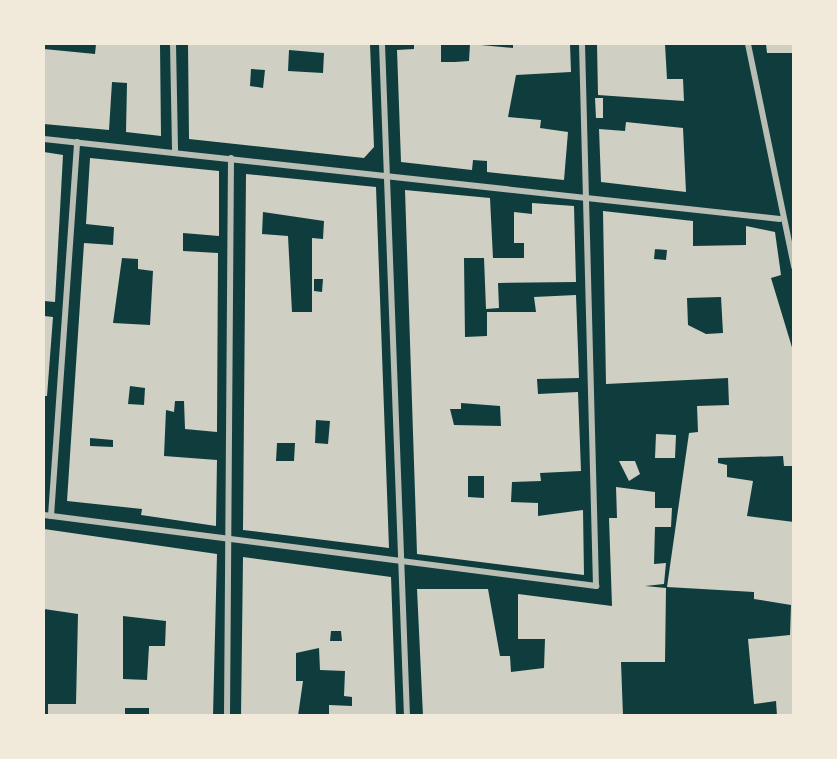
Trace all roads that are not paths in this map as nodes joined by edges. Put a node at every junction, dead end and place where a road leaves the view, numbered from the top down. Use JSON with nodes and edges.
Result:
{"nodes":[{"id":1,"x":173,"y":44,"type":"edge"},
{"id":2,"x":382,"y":44,"type":"edge"},
{"id":3,"x":582,"y":44,"type":"edge"},
{"id":4,"x":748,"y":44,"type":"edge"},
{"id":5,"x":44,"y":139,"type":"edge"},
{"id":6,"x":77,"y":142,"type":"junction"},
{"id":7,"x":174,"y":151,"type":"junction"},
{"id":8,"x":231,"y":158,"type":"junction"},
{"id":9,"x":387,"y":174,"type":"junction"},
{"id":10,"x":585,"y":195,"type":"junction"},
{"id":11,"x":780,"y":219,"type":"junction"},
{"id":12,"x":794,"y":267,"type":"edge"},
{"id":13,"x":47,"y":515,"type":"edge"},
{"id":14,"x":229,"y":539,"type":"junction"},
{"id":15,"x":400,"y":563,"type":"junction"},
{"id":16,"x":227,"y":716,"type":"edge"},
{"id":17,"x":407,"y":716,"type":"edge"}],
"edges":[{"from":1,"to":7,"type":"street"},
{"from":2,"to":9,"type":"street"},
{"from":3,"to":10,"type":"street"},
{"from":4,"to":11,"type":"street"},
{"from":5,"to":6,"type":"street"},
{"from":6,"to":7,"type":"street"},
{"from":6,"to":13,"type":"street"},
{"from":7,"to":8,"type":"street"},
{"from":8,"to":9,"type":"street"},
{"from":8,"to":14,"type":"street"},
{"from":9,"to":10,"type":"street"},
{"from":9,"to":15,"type":"street"},
{"from":10,"to":11,"type":"street"},
{"from":10,"to":15,"type":"street"},
{"from":11,"to":12,"type":"street"},
{"from":13,"to":14,"type":"street"},
{"from":14,"to":15,"type":"street"},
{"from":14,"to":16,"type":"street"},
{"from":15,"to":17,"type":"street"}]}
